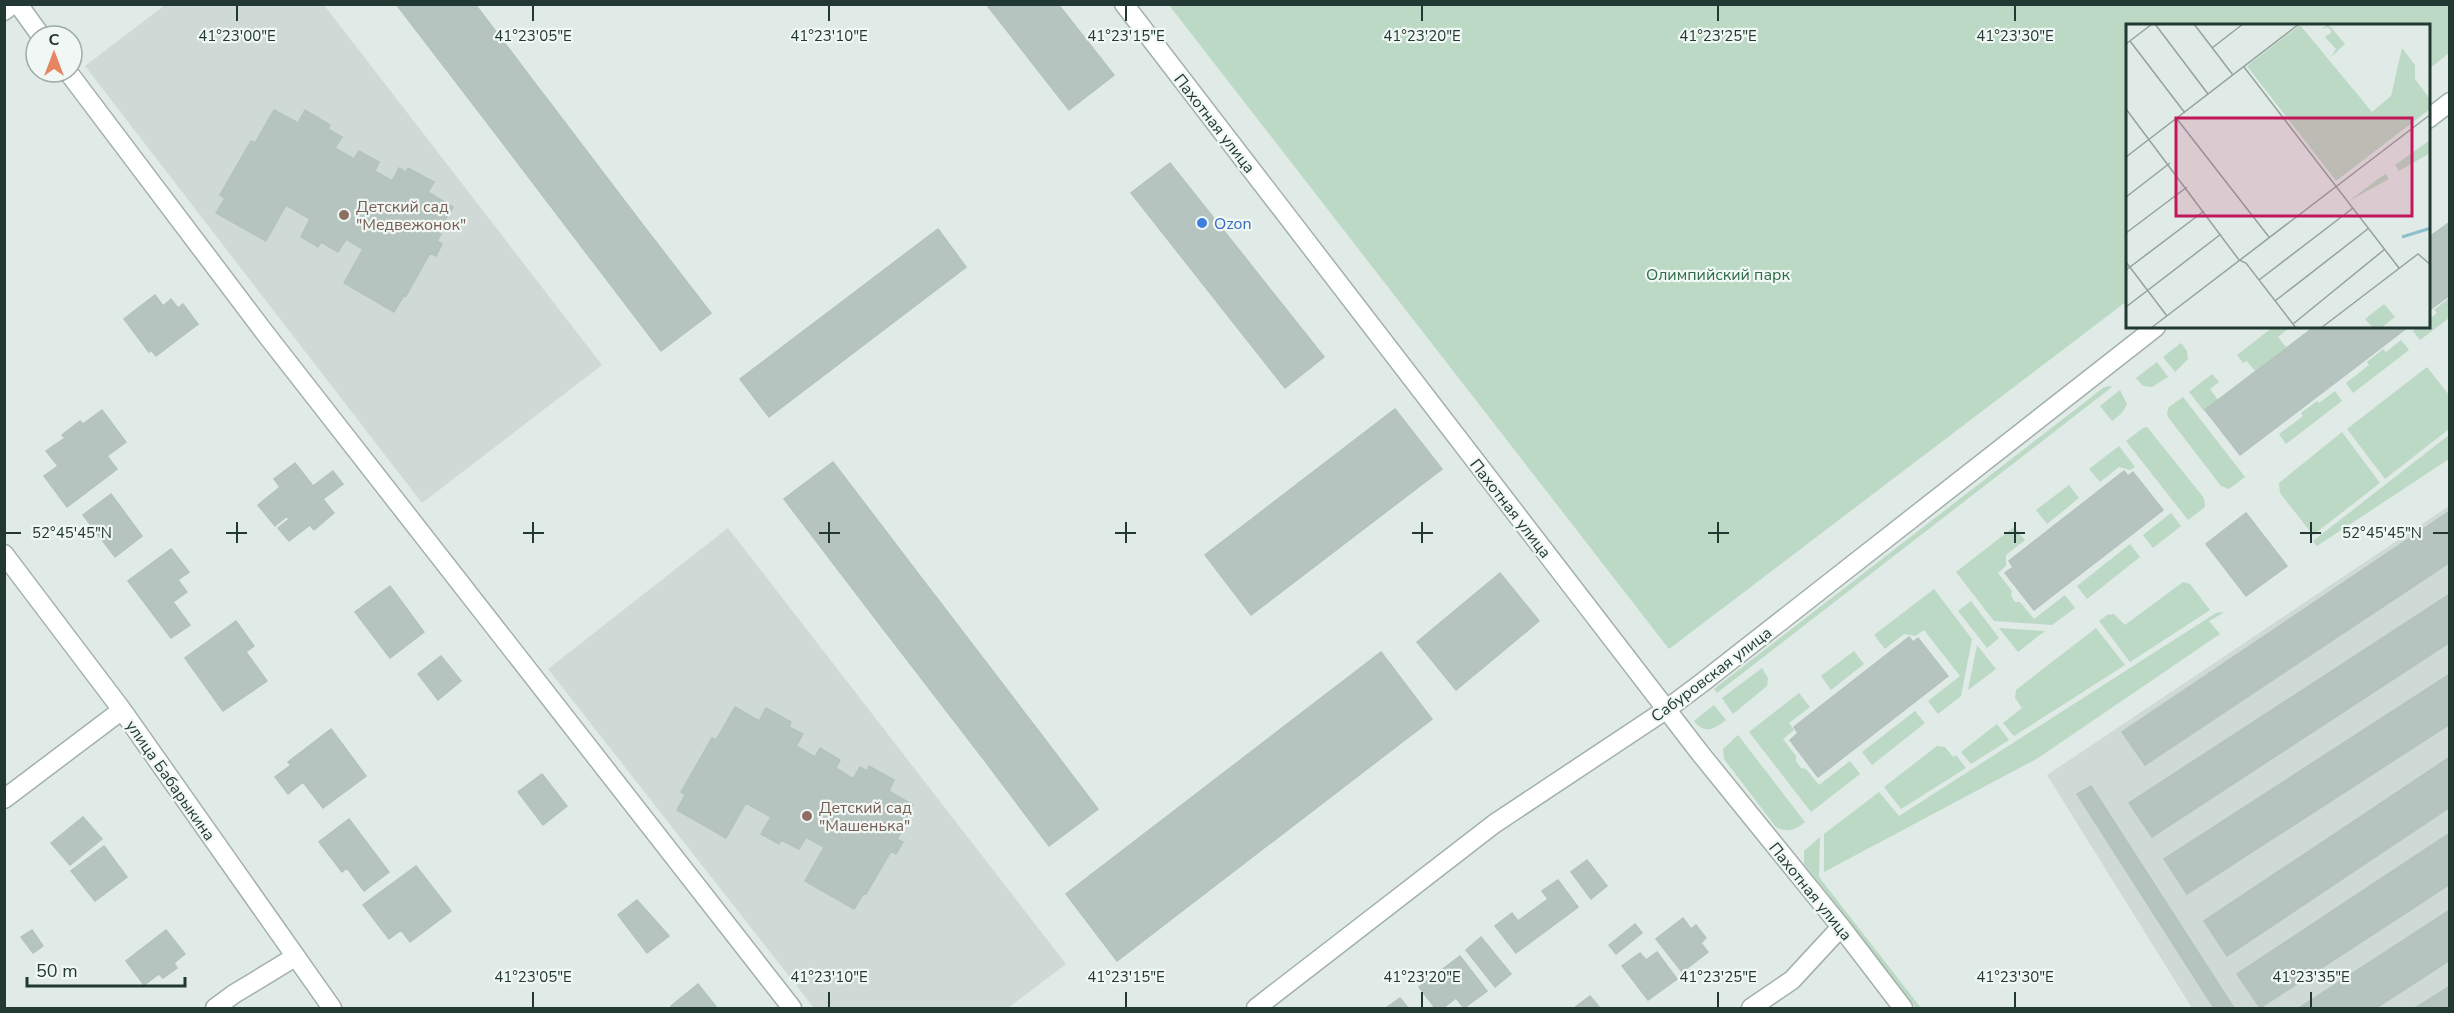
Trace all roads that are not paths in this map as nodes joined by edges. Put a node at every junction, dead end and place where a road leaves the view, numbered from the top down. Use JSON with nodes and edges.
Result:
{"nodes":[{"id":1,"x":13,"y":4,"type":"edge"},
{"id":2,"x":18,"y":4,"type":"edge"},
{"id":3,"x":1124,"y":4,"type":"edge"},
{"id":4,"x":4,"y":11,"type":"edge"},
{"id":5,"x":32,"y":24,"type":"edge"},
{"id":6,"x":77,"y":84,"type":"edge"},
{"id":7,"x":2450,"y":102,"type":"edge"},
{"id":8,"x":2430,"y":117,"type":"edge"},
{"id":9,"x":2155,"y":328,"type":"edge"},
{"id":10,"x":4,"y":554,"type":"edge"},
{"id":11,"x":1666,"y":709,"type":"junction"},
{"id":12,"x":122,"y":710,"type":"junction"},
{"id":13,"x":4,"y":799,"type":"edge"},
{"id":14,"x":1841,"y":927,"type":"junction"},
{"id":15,"x":295,"y":957,"type":"junction"},
{"id":16,"x":215,"y":1008,"type":"edge"},
{"id":17,"x":332,"y":1008,"type":"edge"},
{"id":18,"x":792,"y":1008,"type":"edge"},
{"id":19,"x":1256,"y":1008,"type":"edge"},
{"id":20,"x":1751,"y":1008,"type":"edge"},
{"id":21,"x":1903,"y":1008,"type":"edge"}],
"edges":[{"from":1,"to":4,"type":"street"},
{"from":2,"to":5,"type":"street"},
{"from":3,"to":11,"type":"street","name":"Пахотная улица"},
{"from":6,"to":18,"type":"street"},
{"from":7,"to":8,"type":"street"},
{"from":9,"to":11,"type":"street","name":"Сабуровская улица"},
{"from":10,"to":12,"type":"street","name":"улица Бабарыкина"},
{"from":11,"to":14,"type":"street","name":"Пахотная улица"},
{"from":11,"to":19,"type":"street","name":"Сабуровская улица"},
{"from":12,"to":13,"type":"street"},
{"from":12,"to":15,"type":"street","name":"улица Бабарыкина"},
{"from":14,"to":20,"type":"street"},
{"from":14,"to":21,"type":"street","name":"Пахотная улица"},
{"from":15,"to":16,"type":"street"},
{"from":15,"to":17,"type":"street","name":"улица Бабарыкина"}]}
